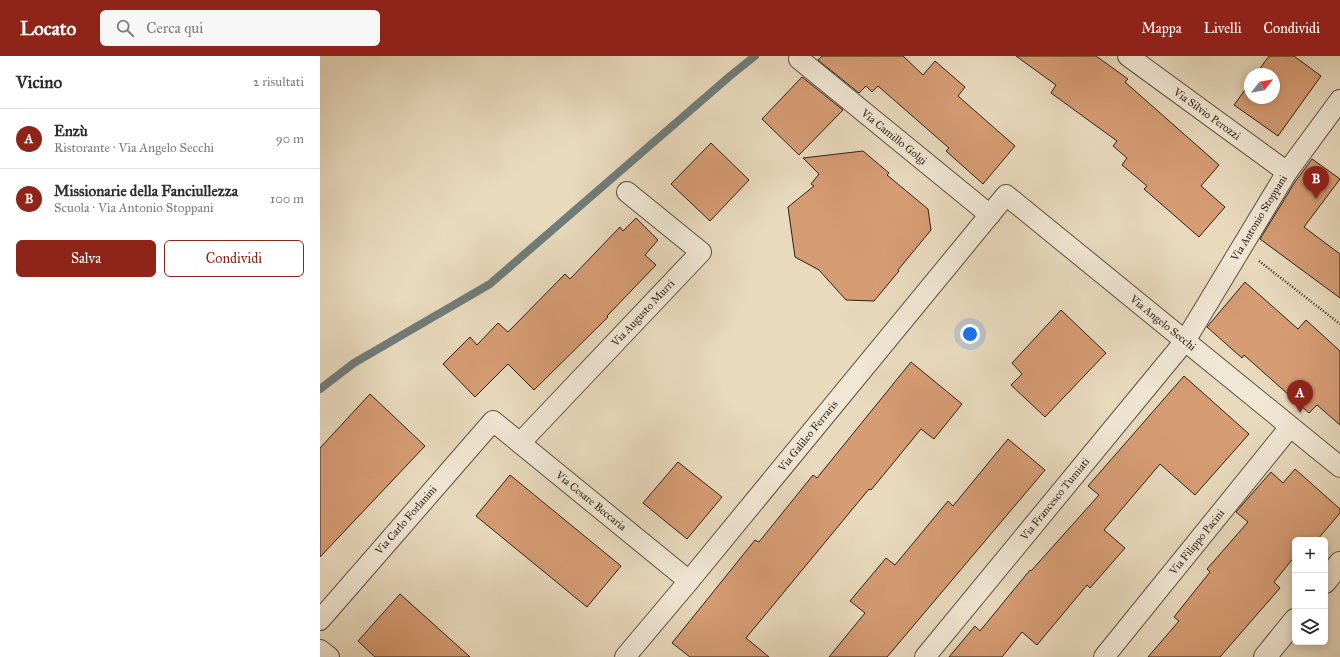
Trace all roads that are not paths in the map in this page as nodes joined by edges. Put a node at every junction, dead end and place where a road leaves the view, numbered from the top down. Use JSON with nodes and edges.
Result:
{"nodes":[{"id":1,"x":1128,"y":56,"type":"edge"},
{"id":2,"x":799,"y":59,"type":"dead end"},
{"id":3,"x":1340,"y":100,"type":"edge"},
{"id":4,"x":1287,"y":172,"type":"junction"},
{"id":5,"x":627,"y":192,"type":"dead end"},
{"id":6,"x":990,"y":215,"type":"junction"},
{"id":7,"x":1185,"y":341,"type":"junction"},
{"id":8,"x":493,"y":421,"type":"joint"},
{"id":9,"x":1290,"y":427,"type":"junction"},
{"id":10,"x":520,"y":443,"type":"junction"},
{"id":11,"x":1340,"y":467,"type":"edge"},
{"id":12,"x":1340,"y":563,"type":"edge"},
{"id":13,"x":1328,"y":578,"type":"edge"},
{"id":14,"x":689,"y":581,"type":"junction"},
{"id":15,"x":320,"y":620,"type":"edge"},
{"id":16,"x":1292,"y":624,"type":"edge"},
{"id":17,"x":320,"y":650,"type":"edge"},
{"id":18,"x":633,"y":654,"type":"edge"},
{"id":19,"x":329,"y":657,"type":"edge"},
{"id":20,"x":925,"y":657,"type":"edge"},
{"id":21,"x":1104,"y":657,"type":"edge"},
{"id":22,"x":1265,"y":657,"type":"edge"}],
"edges":[{"from":1,"to":4,"type":"street","name":"Via Silvio Perozzi"},
{"from":2,"to":6,"type":"street","name":"Via Camillo Golgi"},
{"from":3,"to":4,"type":"street","name":"Via Antonio Stoppani"},
{"from":4,"to":7,"type":"street","name":"Via Antonio Stoppani"},
{"from":5,"to":10,"type":"street","name":"Via Augusto Murri"},
{"from":6,"to":7,"type":"street","name":"Via Angelo Secchi"},
{"from":6,"to":14,"type":"street","name":"Via Galileo Ferraris"},
{"from":7,"to":9,"type":"street","name":"Via Angelo Secchi"},
{"from":7,"to":20,"type":"street","name":"Via Francesco Tumiati"},
{"from":8,"to":10,"type":"street","name":"Via Cesare Beccaria"},
{"from":8,"to":15,"type":"street","name":"Via Carlo Forlanini"},
{"from":9,"to":11,"type":"street","name":"Via Angelo Secchi"},
{"from":9,"to":21,"type":"street","name":"Via Filippo Pacini"},
{"from":10,"to":14,"type":"street","name":"Via Cesare Beccaria"},
{"from":12,"to":13,"type":"street"},
{"from":14,"to":18,"type":"street","name":"Via Galileo Ferraris"},
{"from":16,"to":22,"type":"street"},
{"from":17,"to":19,"type":"street"}]}
